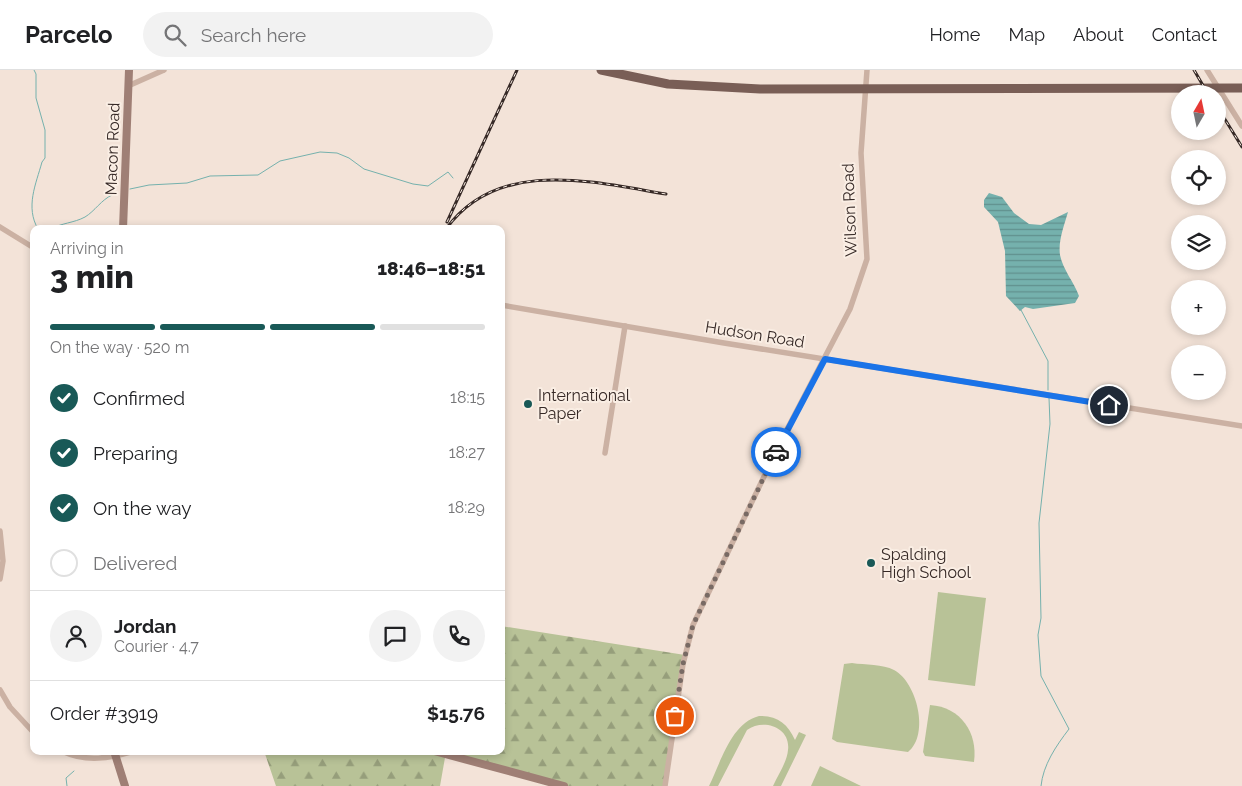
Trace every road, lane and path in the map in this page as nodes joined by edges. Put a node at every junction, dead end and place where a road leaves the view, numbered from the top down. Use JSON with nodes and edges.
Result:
{"nodes":[{"id":1,"x":130,"y":70,"type":"edge"},
{"id":2,"x":164,"y":70,"type":"edge"},
{"id":3,"x":601,"y":70,"type":"edge"},
{"id":4,"x":867,"y":70,"type":"edge"},
{"id":5,"x":1208,"y":70,"type":"edge"},
{"id":6,"x":1217,"y":85,"type":"edge"},
{"id":7,"x":128,"y":86,"type":"junction"},
{"id":8,"x":865,"y":88,"type":"junction"},
{"id":9,"x":1171,"y":88,"type":"edge"},
{"id":10,"x":1226,"y":88,"type":"edge"},
{"id":11,"x":1242,"y":88,"type":"edge"},
{"id":12,"x":1226,"y":100,"type":"edge"},
{"id":13,"x":1242,"y":126,"type":"edge"},
{"id":14,"x":123,"y":225,"type":"edge"},
{"id":15,"x":0,"y":227,"type":"edge"},
{"id":16,"x":30,"y":246,"type":"edge"},
{"id":17,"x":505,"y":305,"type":"edge"},
{"id":18,"x":625,"y":326,"type":"junction"},
{"id":19,"x":825,"y":359,"type":"junction"},
{"id":20,"x":1242,"y":426,"type":"edge"},
{"id":21,"x":605,"y":453,"type":"dead end"},
{"id":22,"x":0,"y":531,"type":"edge"},
{"id":23,"x":0,"y":579,"type":"edge"},
{"id":24,"x":0,"y":690,"type":"edge"},
{"id":25,"x":30,"y":729,"type":"edge"},
{"id":26,"x":76,"y":755,"type":"edge"},
{"id":27,"x":110,"y":755,"type":"edge"},
{"id":28,"x":115,"y":755,"type":"edge"},
{"id":29,"x":449,"y":755,"type":"edge"},
{"id":30,"x":125,"y":786,"type":"edge"},
{"id":31,"x":564,"y":786,"type":"edge"},
{"id":32,"x":665,"y":786,"type":"edge"}],
"edges":[{"from":1,"to":7,"type":"main road","name":"Macon Road"},
{"from":2,"to":7,"type":"street"},
{"from":3,"to":8,"type":"main road"},
{"from":4,"to":8,"type":"street","name":"Wilson Road"},
{"from":5,"to":6,"type":"street"},
{"from":7,"to":14,"type":"main road","name":"Macon Road"},
{"from":8,"to":9,"type":"main road"},
{"from":8,"to":19,"type":"street","name":"Wilson Road"},
{"from":10,"to":11,"type":"main road"},
{"from":12,"to":13,"type":"street"},
{"from":15,"to":16,"type":"street"},
{"from":17,"to":18,"type":"street","name":"Hudson Road"},
{"from":18,"to":19,"type":"street","name":"Hudson Road"},
{"from":18,"to":21,"type":"street"},
{"from":19,"to":20,"type":"street","name":"Hudson Road"},
{"from":19,"to":32,"type":"street","name":"Wilson Road"},
{"from":22,"to":23,"type":"street"},
{"from":24,"to":25,"type":"street"},
{"from":26,"to":27,"type":"street"},
{"from":28,"to":30,"type":"main road"},
{"from":29,"to":31,"type":"main road"}]}
